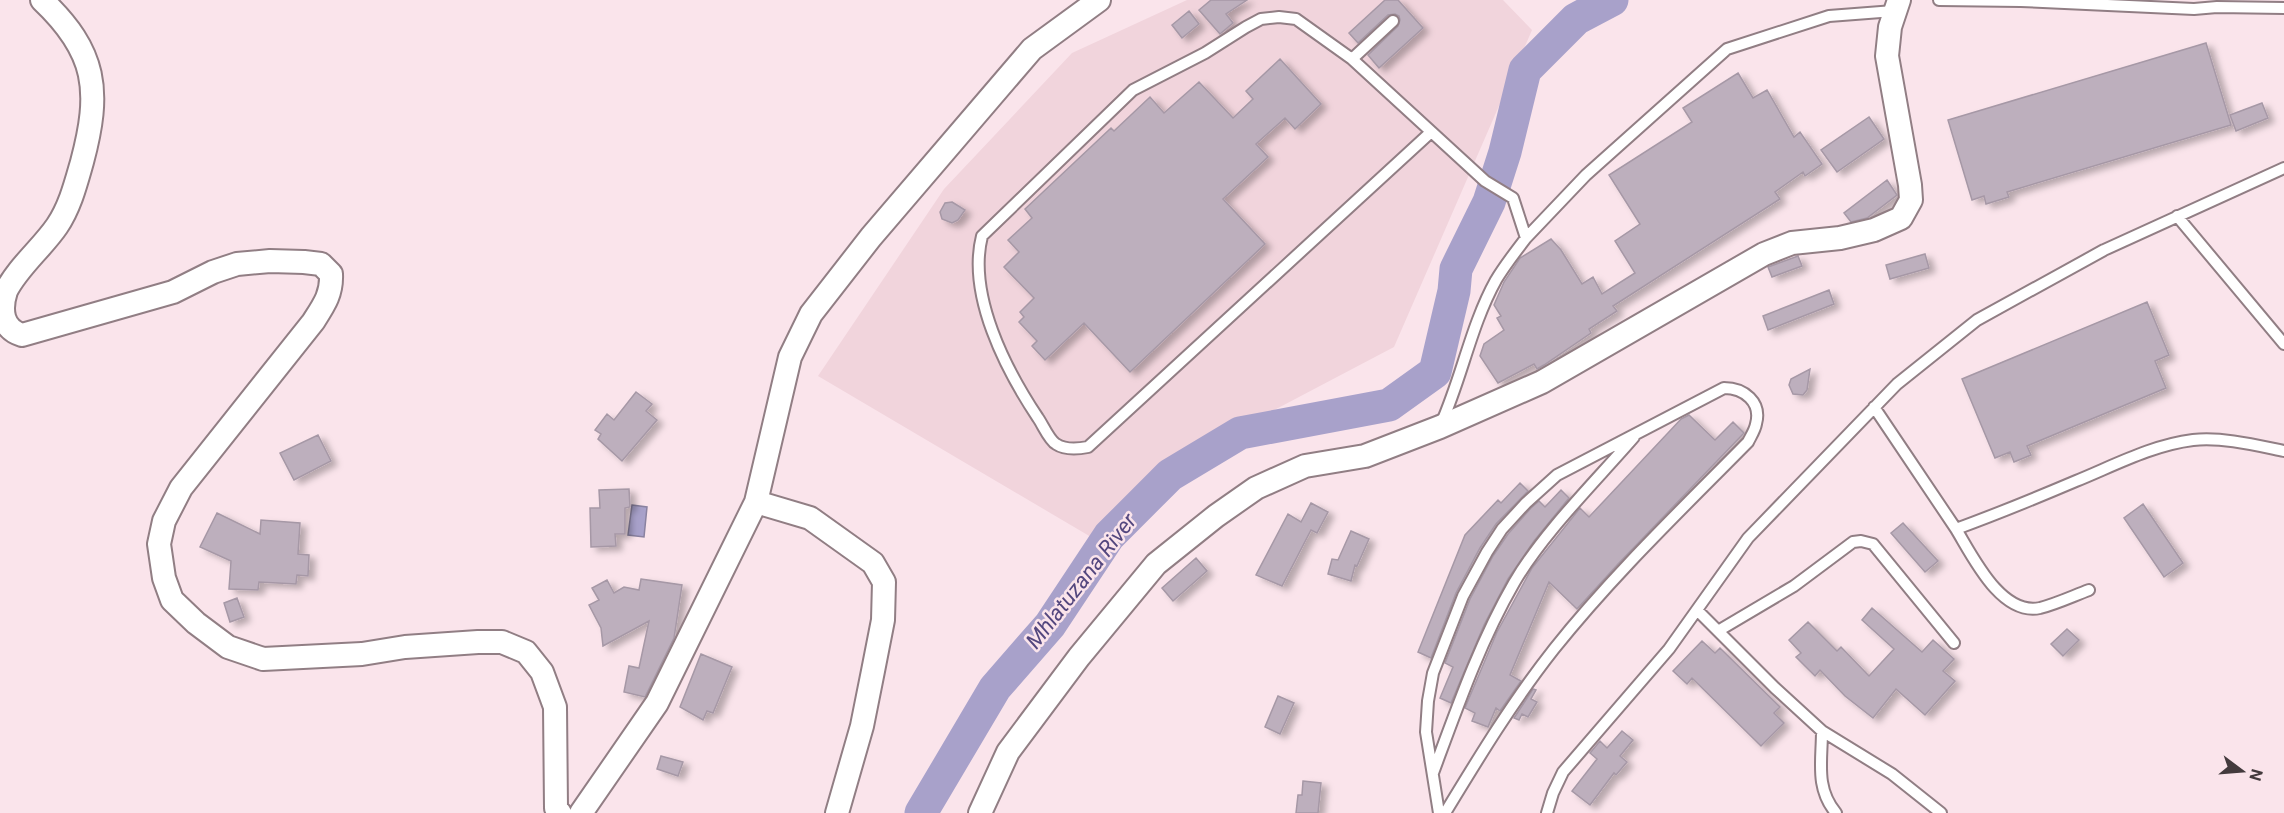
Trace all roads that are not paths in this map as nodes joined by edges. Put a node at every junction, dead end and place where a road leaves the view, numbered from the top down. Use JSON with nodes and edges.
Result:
{"nodes":[{"id":1,"x":42,"y":0,"type":"edge"},
{"id":2,"x":1099,"y":0,"type":"edge"},
{"id":3,"x":1939,"y":0,"type":"edge"},
{"id":4,"x":1897,"y":5,"type":"edge"},
{"id":5,"x":2284,"y":8,"type":"edge"},
{"id":6,"x":1393,"y":21,"type":"dead end"},
{"id":7,"x":1352,"y":59,"type":"junction"},
{"id":8,"x":1430,"y":133,"type":"junction"},
{"id":9,"x":2284,"y":168,"type":"edge"},
{"id":10,"x":2177,"y":216,"type":"junction"},
{"id":11,"x":1526,"y":238,"type":"junction"},
{"id":12,"x":2284,"y":344,"type":"edge"},
{"id":13,"x":1874,"y":407,"type":"junction"},
{"id":14,"x":1440,"y":427,"type":"junction"},
{"id":15,"x":1638,"y":433,"type":"junction"},
{"id":16,"x":2284,"y":451,"type":"edge"},
{"id":17,"x":756,"y":502,"type":"junction"},
{"id":18,"x":1956,"y":529,"type":"junction"},
{"id":19,"x":2089,"y":590,"type":"dead end"},
{"id":20,"x":1697,"y":610,"type":"junction"},
{"id":21,"x":1718,"y":631,"type":"junction"},
{"id":22,"x":1954,"y":643,"type":"dead end"},
{"id":23,"x":1822,"y":731,"type":"junction"},
{"id":24,"x":1433,"y":774,"type":"junction"},
{"id":25,"x":560,"y":813,"type":"edge"},
{"id":26,"x":581,"y":813,"type":"edge"},
{"id":27,"x":837,"y":813,"type":"edge"},
{"id":28,"x":980,"y":813,"type":"edge"},
{"id":29,"x":1439,"y":813,"type":"edge"},
{"id":30,"x":1445,"y":813,"type":"edge"},
{"id":31,"x":1547,"y":813,"type":"edge"},
{"id":32,"x":1836,"y":813,"type":"edge"},
{"id":33,"x":1941,"y":813,"type":"edge"}],
"edges":[{"from":1,"to":25,"type":"street"},
{"from":2,"to":17,"type":"street"},
{"from":3,"to":5,"type":"lane"},
{"from":4,"to":11,"type":"lane"},
{"from":4,"to":14,"type":"street"},
{"from":6,"to":7,"type":"lane"},
{"from":7,"to":8,"type":"lane"},
{"from":7,"to":8,"type":"lane"},
{"from":8,"to":11,"type":"lane"},
{"from":9,"to":10,"type":"lane"},
{"from":10,"to":12,"type":"lane"},
{"from":10,"to":13,"type":"lane"},
{"from":11,"to":14,"type":"lane"},
{"from":13,"to":18,"type":"lane"},
{"from":13,"to":20,"type":"lane"},
{"from":14,"to":28,"type":"street"},
{"from":15,"to":24,"type":"lane"},
{"from":15,"to":24,"type":"lane"},
{"from":15,"to":30,"type":"lane"},
{"from":16,"to":18,"type":"lane"},
{"from":17,"to":26,"type":"street"},
{"from":17,"to":27,"type":"street"},
{"from":18,"to":19,"type":"lane"},
{"from":20,"to":21,"type":"lane"},
{"from":20,"to":31,"type":"lane"},
{"from":21,"to":22,"type":"lane"},
{"from":21,"to":23,"type":"lane"},
{"from":23,"to":32,"type":"lane"},
{"from":23,"to":33,"type":"lane"},
{"from":24,"to":29,"type":"lane"}]}
